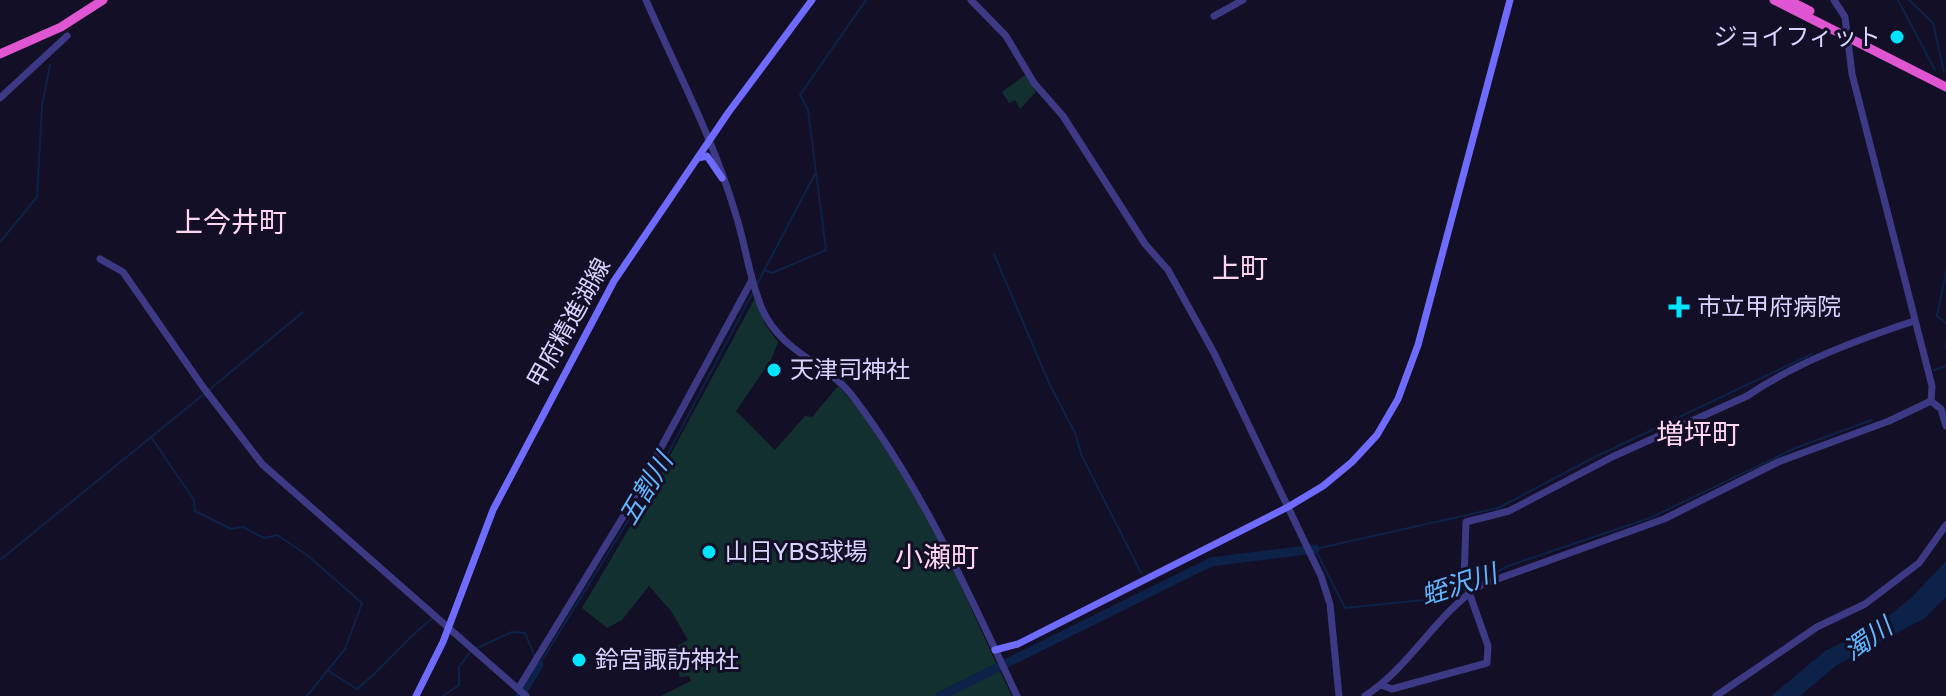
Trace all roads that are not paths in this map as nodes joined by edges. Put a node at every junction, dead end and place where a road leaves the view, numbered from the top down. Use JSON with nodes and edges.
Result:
{"nodes":[{"id":1,"x":103,"y":0,"type":"edge"},
{"id":2,"x":646,"y":0,"type":"edge"},
{"id":3,"x":812,"y":0,"type":"edge"},
{"id":4,"x":971,"y":0,"type":"edge"},
{"id":5,"x":1243,"y":0,"type":"edge"},
{"id":6,"x":1510,"y":0,"type":"edge"},
{"id":7,"x":1774,"y":0,"type":"edge"},
{"id":8,"x":1788,"y":0,"type":"edge"},
{"id":9,"x":1834,"y":0,"type":"edge"},
{"id":10,"x":1214,"y":16,"type":"dead end"},
{"id":11,"x":1846,"y":33,"type":"junction"},
{"id":12,"x":67,"y":36,"type":"dead end"},
{"id":13,"x":0,"y":54,"type":"edge"},
{"id":14,"x":1946,"y":80,"type":"edge"},
{"id":15,"x":1946,"y":87,"type":"edge"},
{"id":16,"x":0,"y":98,"type":"edge"},
{"id":17,"x":709,"y":141,"type":"junction"},
{"id":18,"x":698,"y":158,"type":"junction"},
{"id":19,"x":722,"y":178,"type":"junction"},
{"id":20,"x":100,"y":259,"type":"dead end"},
{"id":21,"x":754,"y":285,"type":"junction"},
{"id":22,"x":1914,"y":321,"type":"junction"},
{"id":23,"x":1931,"y":401,"type":"junction"},
{"id":24,"x":1946,"y":426,"type":"edge"},
{"id":25,"x":1288,"y":507,"type":"junction"},
{"id":26,"x":1946,"y":525,"type":"edge"},
{"id":27,"x":1467,"y":589,"type":"junction"},
{"id":28,"x":448,"y":629,"type":"junction"},
{"id":29,"x":995,"y":650,"type":"junction"},
{"id":30,"x":1381,"y":685,"type":"junction"},
{"id":31,"x":522,"y":692,"type":"edge"},
{"id":32,"x":416,"y":696,"type":"edge"},
{"id":33,"x":1017,"y":696,"type":"edge"},
{"id":34,"x":1339,"y":696,"type":"edge"},
{"id":35,"x":1365,"y":696,"type":"edge"},
{"id":36,"x":1716,"y":696,"type":"edge"}],
"edges":[{"from":1,"to":13,"type":"highway"},
{"from":2,"to":17,"type":"street"},
{"from":3,"to":17,"type":"main road","name":"甲府精進湖線"},
{"from":4,"to":25,"type":"street"},
{"from":5,"to":10,"type":"street"},
{"from":6,"to":25,"type":"main road"},
{"from":7,"to":11,"type":"highway"},
{"from":8,"to":11,"type":"highway"},
{"from":9,"to":11,"type":"street"},
{"from":11,"to":14,"type":"highway"},
{"from":11,"to":15,"type":"highway"},
{"from":11,"to":22,"type":"street"},
{"from":12,"to":16,"type":"street"},
{"from":17,"to":18,"type":"main road","name":"甲府精進湖線"},
{"from":17,"to":19,"type":"street"},
{"from":18,"to":19,"type":"main road"},
{"from":18,"to":28,"type":"main road","name":"甲府精進湖線"},
{"from":19,"to":21,"type":"street"},
{"from":20,"to":28,"type":"street"},
{"from":21,"to":29,"type":"street"},
{"from":21,"to":31,"type":"street"},
{"from":22,"to":23,"type":"street"},
{"from":22,"to":27,"type":"street"},
{"from":23,"to":24,"type":"street"},
{"from":23,"to":27,"type":"street"},
{"from":25,"to":29,"type":"main road"},
{"from":25,"to":34,"type":"street"},
{"from":26,"to":36,"type":"street"},
{"from":27,"to":30,"type":"street"},
{"from":27,"to":30,"type":"street"},
{"from":28,"to":31,"type":"street"},
{"from":28,"to":32,"type":"main road","name":"甲府精進湖線"},
{"from":29,"to":33,"type":"street"},
{"from":30,"to":35,"type":"street"}]}
